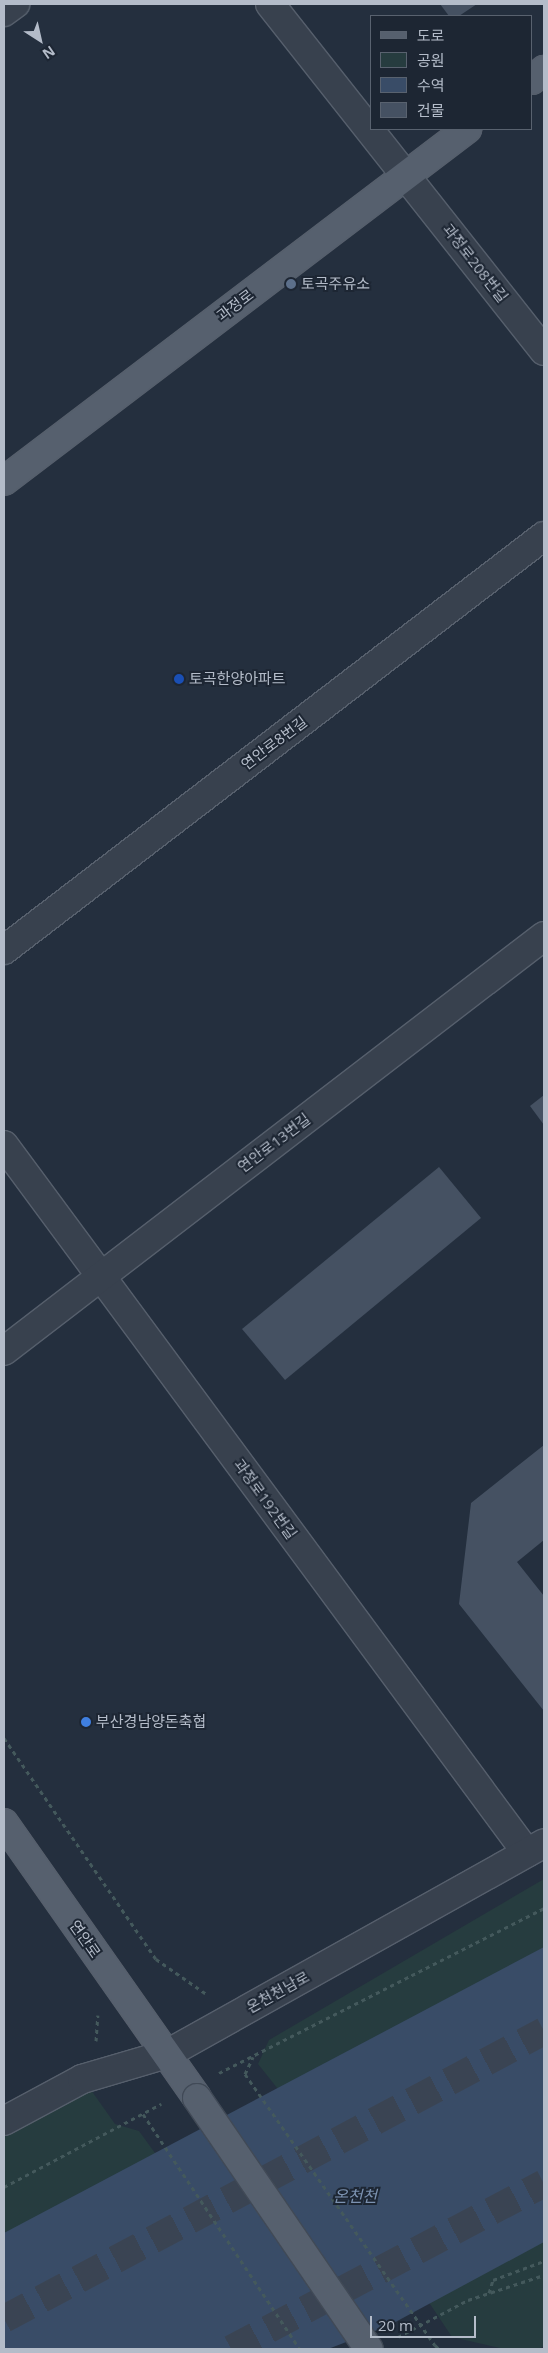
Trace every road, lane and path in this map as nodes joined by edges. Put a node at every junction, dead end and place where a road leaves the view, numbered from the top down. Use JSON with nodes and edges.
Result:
{"nodes":[{"id":1,"x":15,"y":4,"type":"edge"},
{"id":2,"x":270,"y":4,"type":"edge"},
{"id":3,"x":4,"y":12,"type":"edge"},
{"id":4,"x":544,"y":70,"type":"edge"},
{"id":5,"x":533,"y":79,"type":"edge"},
{"id":6,"x":370,"y":130,"type":"edge"},
{"id":7,"x":370,"y":130,"type":"edge"},
{"id":8,"x":466,"y":130,"type":"edge"},
{"id":9,"x":406,"y":175,"type":"junction"},
{"id":10,"x":544,"y":351,"type":"edge"},
{"id":11,"x":4,"y":481,"type":"edge"},
{"id":12,"x":544,"y":536,"type":"edge"},
{"id":13,"x":544,"y":936,"type":"edge"},
{"id":14,"x":4,"y":950,"type":"edge"},
{"id":15,"x":4,"y":1145,"type":"edge"},
{"id":16,"x":101,"y":1276,"type":"junction"},
{"id":17,"x":4,"y":1351,"type":"edge"},
{"id":18,"x":4,"y":1738,"type":"edge"},
{"id":19,"x":4,"y":1823,"type":"edge"},
{"id":20,"x":535,"y":1848,"type":"edge"},
{"id":21,"x":544,"y":1908,"type":"edge"},
{"id":22,"x":205,"y":1993,"type":"dead end"},
{"id":23,"x":167,"y":2054,"type":"junction"},
{"id":24,"x":253,"y":2056,"type":"junction"},
{"id":25,"x":194,"y":2094,"type":"junction"},
{"id":26,"x":142,"y":2114,"type":"junction"},
{"id":27,"x":4,"y":2121,"type":"edge"},
{"id":28,"x":4,"y":2187,"type":"edge"},
{"id":29,"x":544,"y":2261,"type":"edge"},
{"id":30,"x":544,"y":2275,"type":"edge"},
{"id":31,"x":489,"y":2293,"type":"junction"},
{"id":32,"x":381,"y":2345,"type":"edge"},
{"id":33,"x":300,"y":2349,"type":"edge"},
{"id":34,"x":439,"y":2349,"type":"edge"}],
"edges":[{"from":1,"to":3,"type":"street"},
{"from":2,"to":6,"type":"street","name":"과정로208번길"},
{"from":4,"to":5,"type":"main road"},
{"from":7,"to":9,"type":"street","name":"과정로208번길"},
{"from":8,"to":9,"type":"main road","name":"과정로"},
{"from":9,"to":10,"type":"street","name":"과정로208번길"},
{"from":9,"to":11,"type":"main road","name":"과정로"},
{"from":12,"to":14,"type":"street","name":"연안로8번길"},
{"from":13,"to":16,"type":"street","name":"연안로13번길"},
{"from":15,"to":16,"type":"street","name":"과정로192번길"},
{"from":16,"to":17,"type":"street","name":"연안로13번길"},
{"from":16,"to":20,"type":"street","name":"과정로192번길"},
{"from":18,"to":22,"type":"path"},
{"from":19,"to":23,"type":"main road","name":"연안로"},
{"from":20,"to":23,"type":"street","name":"온천천남로"},
{"from":21,"to":24,"type":"path"},
{"from":23,"to":25,"type":"main road","name":"연안로"},
{"from":23,"to":27,"type":"street","name":"온천천남로"},
{"from":24,"to":25,"type":"path"},
{"from":24,"to":34,"type":"path","bridge":true},
{"from":25,"to":26,"type":"path"},
{"from":25,"to":32,"type":"main road","name":"연안로","bridge":true},
{"from":26,"to":28,"type":"path"},
{"from":26,"to":33,"type":"path","bridge":true},
{"from":29,"to":31,"type":"path"},
{"from":30,"to":31,"type":"path"},
{"from":31,"to":32,"type":"path"}]}
